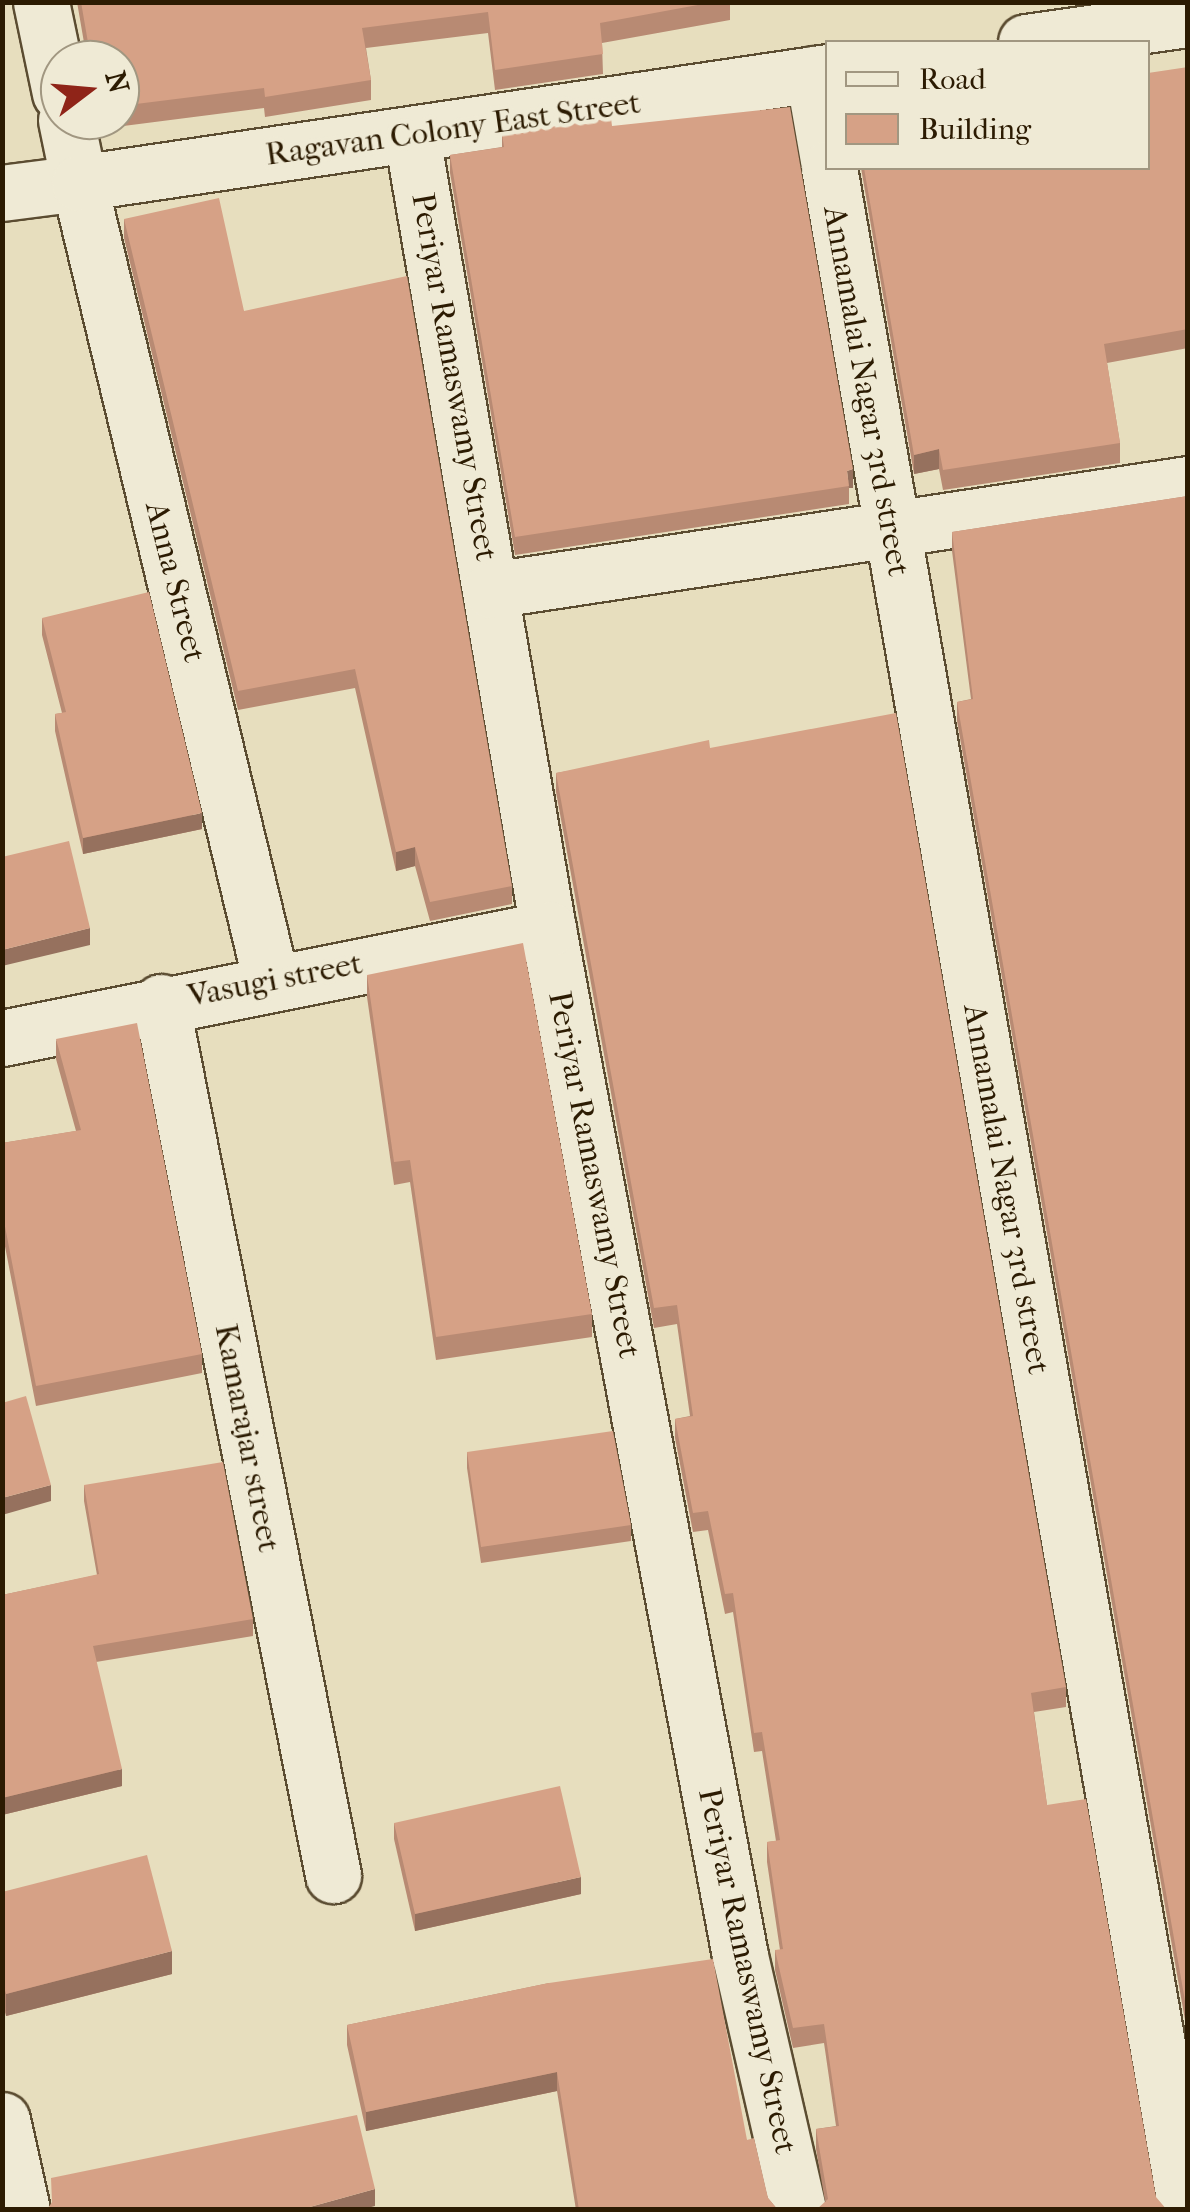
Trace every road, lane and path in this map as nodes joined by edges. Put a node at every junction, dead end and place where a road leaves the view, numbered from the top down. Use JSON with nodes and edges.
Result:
{"nodes":[{"id":1,"x":41,"y":2,"type":"edge"},
{"id":2,"x":1188,"y":18,"type":"edge"},
{"id":3,"x":49,"y":40,"type":"edge"},
{"id":4,"x":1040,"y":40,"type":"edge"},
{"id":5,"x":820,"y":73,"type":"edge"},
{"id":6,"x":825,"y":127,"type":"edge"},
{"id":7,"x":412,"y":137,"type":"junction"},
{"id":8,"x":70,"y":140,"type":"edge"},
{"id":9,"x":829,"y":170,"type":"edge"},
{"id":10,"x":78,"y":183,"type":"junction"},
{"id":11,"x":2,"y":194,"type":"edge"},
{"id":12,"x":1188,"y":484,"type":"edge"},
{"id":13,"x":890,"y":534,"type":"junction"},
{"id":14,"x":491,"y":590,"type":"junction"},
{"id":15,"x":548,"y":929,"type":"junction"},
{"id":16,"x":270,"y":980,"type":"junction"},
{"id":17,"x":161,"y":1002,"type":"junction"},
{"id":18,"x":2,"y":1038,"type":"edge"},
{"id":19,"x":333,"y":1875,"type":"dead end"},
{"id":20,"x":1174,"y":2064,"type":"edge"},
{"id":21,"x":2,"y":2120,"type":"edge"},
{"id":22,"x":22,"y":2210,"type":"edge"},
{"id":23,"x":798,"y":2210,"type":"edge"},
{"id":24,"x":1186,"y":2210,"type":"edge"}],
"edges":[{"from":1,"to":3,"type":"street"},
{"from":2,"to":4,"type":"street"},
{"from":5,"to":6,"type":"street","name":"Annamalai Nagar 3rd street"},
{"from":5,"to":7,"type":"street","name":"Ragavan Colony East Street"},
{"from":7,"to":10,"type":"street","name":"Ragavan Colony East Street"},
{"from":7,"to":14,"type":"street","name":"Periyar Ramaswamy Street"},
{"from":8,"to":10,"type":"street","name":"Anna Street"},
{"from":9,"to":13,"type":"street","name":"Annamalai Nagar 3rd street"},
{"from":10,"to":11,"type":"street","name":"Ragavan Colony East Street"},
{"from":10,"to":16,"type":"street","name":"Anna Street"},
{"from":12,"to":13,"type":"street"},
{"from":13,"to":14,"type":"street"},
{"from":13,"to":20,"type":"street","name":"Annamalai Nagar 3rd street"},
{"from":14,"to":15,"type":"street","name":"Periyar Ramaswamy Street"},
{"from":15,"to":16,"type":"street","name":"Vasugi street"},
{"from":15,"to":23,"type":"street","name":"Periyar Ramaswamy Street"},
{"from":16,"to":17,"type":"street","name":"Vasugi street"},
{"from":17,"to":18,"type":"street","name":"Vasugi street"},
{"from":17,"to":19,"type":"street","name":"Kamarajar street"},
{"from":20,"to":24,"type":"street","name":"Annamalai Nagar 3rd street"},
{"from":21,"to":22,"type":"street"}]}
